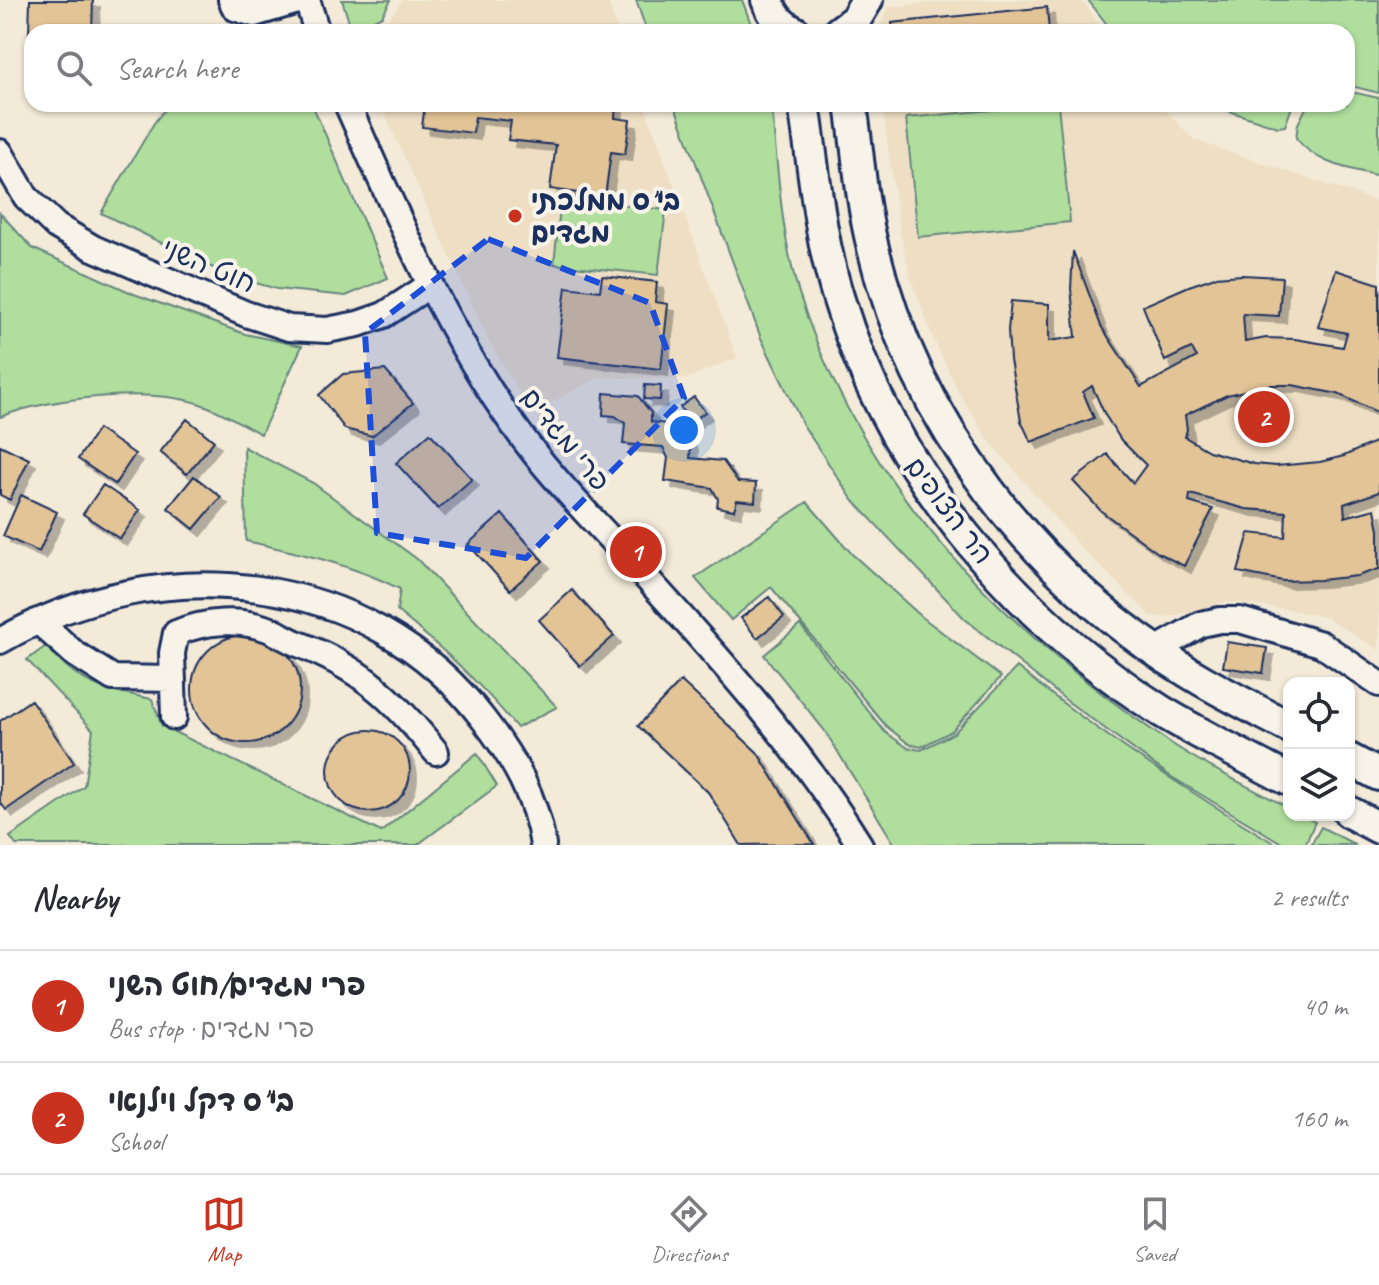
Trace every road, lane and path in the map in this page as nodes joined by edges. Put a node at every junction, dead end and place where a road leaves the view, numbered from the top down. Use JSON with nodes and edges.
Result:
{"nodes":[{"id":1,"x":231,"y":0,"type":"edge"},
{"id":2,"x":304,"y":0,"type":"edge"},
{"id":3,"x":767,"y":0,"type":"edge"},
{"id":4,"x":314,"y":24,"type":"edge"},
{"id":5,"x":783,"y":24,"type":"edge"},
{"id":6,"x":351,"y":112,"type":"edge"},
{"id":7,"x":805,"y":112,"type":"edge"},
{"id":8,"x":852,"y":112,"type":"edge"},
{"id":9,"x":0,"y":152,"type":"edge"},
{"id":10,"x":430,"y":285,"type":"junction"},
{"id":11,"x":38,"y":621,"type":"junction"},
{"id":12,"x":0,"y":641,"type":"edge"},
{"id":13,"x":1156,"y":650,"type":"junction"},
{"id":14,"x":173,"y":679,"type":"junction"},
{"id":15,"x":1379,"y":684,"type":"edge"},
{"id":16,"x":174,"y":717,"type":"dead end"},
{"id":17,"x":1283,"y":724,"type":"edge"},
{"id":18,"x":436,"y":752,"type":"dead end"},
{"id":19,"x":1355,"y":762,"type":"edge"},
{"id":20,"x":1379,"y":775,"type":"edge"},
{"id":21,"x":1283,"y":777,"type":"edge"},
{"id":22,"x":1355,"y":815,"type":"edge"},
{"id":23,"x":1379,"y":828,"type":"edge"},
{"id":24,"x":543,"y":845,"type":"edge"},
{"id":25,"x":860,"y":845,"type":"edge"}],
"edges":[{"from":1,"to":2,"type":"street"},
{"from":2,"to":4,"type":"street"},
{"from":3,"to":5,"type":"main road"},
{"from":6,"to":10,"type":"street","name":"פרי מגדים"},
{"from":7,"to":21,"type":"main road","name":"הר הצופים"},
{"from":8,"to":13,"type":"main road","name":"הר הצופים"},
{"from":9,"to":10,"type":"street","name":"חוט השני"},
{"from":10,"to":25,"type":"street","name":"פרי מגדים"},
{"from":11,"to":12,"type":"street"},
{"from":11,"to":14,"type":"street"},
{"from":11,"to":24,"type":"street"},
{"from":13,"to":15,"type":"street"},
{"from":13,"to":17,"type":"main road","name":"הר הצופים"},
{"from":14,"to":16,"type":"street"},
{"from":14,"to":18,"type":"street"},
{"from":19,"to":20,"type":"main road"},
{"from":22,"to":23,"type":"main road"}]}
